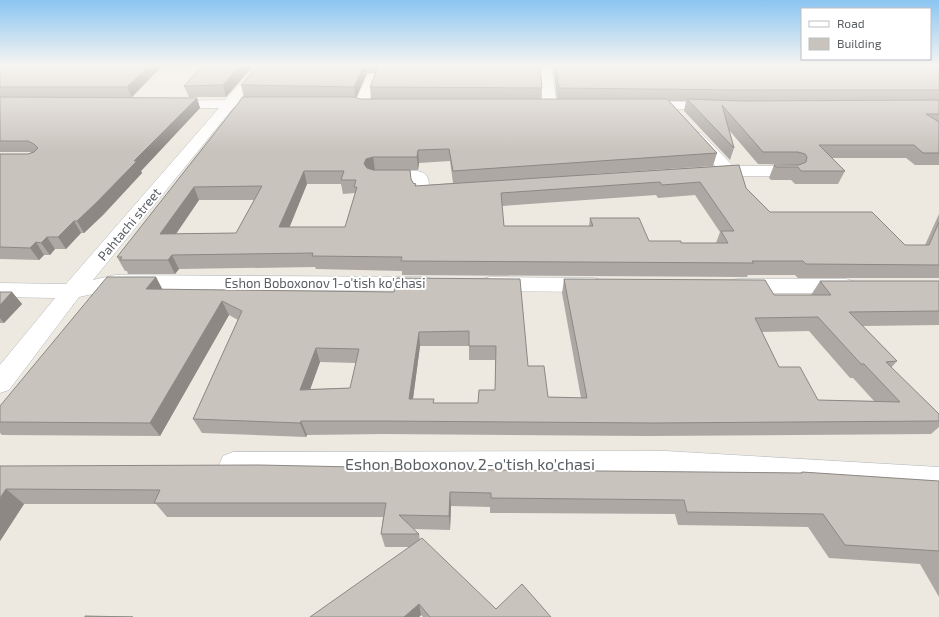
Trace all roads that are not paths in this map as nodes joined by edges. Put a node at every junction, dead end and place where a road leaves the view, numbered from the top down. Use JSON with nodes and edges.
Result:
{"nodes":[{"id":1,"x":238,"y":95,"type":"edge"},
{"id":2,"x":365,"y":95,"type":"edge"},
{"id":3,"x":549,"y":95,"type":"edge"},
{"id":4,"x":159,"y":104,"type":"edge"},
{"id":5,"x":230,"y":104,"type":"junction"},
{"id":6,"x":284,"y":104,"type":"edge"},
{"id":7,"x":345,"y":104,"type":"edge"},
{"id":8,"x":361,"y":104,"type":"junction"},
{"id":9,"x":376,"y":104,"type":"edge"},
{"id":10,"x":534,"y":105,"type":"edge"},
{"id":11,"x":550,"y":105,"type":"junction"},
{"id":12,"x":566,"y":105,"type":"edge"},
{"id":13,"x":629,"y":105,"type":"edge"},
{"id":14,"x":669,"y":105,"type":"junction"},
{"id":15,"x":729,"y":106,"type":"edge"},
{"id":16,"x":728,"y":171,"type":"junction"},
{"id":17,"x":792,"y":171,"type":"edge"},
{"id":18,"x":694,"y":174,"type":"edge"},
{"id":19,"x":375,"y":176,"type":"edge"},
{"id":20,"x":460,"y":190,"type":"edge"},
{"id":21,"x":448,"y":284,"type":"edge"},
{"id":22,"x":471,"y":284,"type":"edge"},
{"id":23,"x":614,"y":285,"type":"edge"},
{"id":24,"x":717,"y":286,"type":"edge"},
{"id":25,"x":868,"y":286,"type":"edge"},
{"id":26,"x":0,"y":290,"type":"edge"},
{"id":27,"x":72,"y":291,"type":"junction"},
{"id":28,"x":0,"y":383,"type":"edge"},
{"id":29,"x":206,"y":465,"type":"edge"},
{"id":30,"x":939,"y":480,"type":"edge"}],
"edges":[{"from":1,"to":5,"type":"street","name":"Pahtachi street"},
{"from":2,"to":8,"type":"street"},
{"from":3,"to":11,"type":"street"},
{"from":4,"to":5,"type":"street"},
{"from":5,"to":6,"type":"street"},
{"from":5,"to":27,"type":"street","name":"Pahtachi street"},
{"from":7,"to":8,"type":"street"},
{"from":8,"to":9,"type":"street"},
{"from":10,"to":11,"type":"street"},
{"from":11,"to":12,"type":"street"},
{"from":13,"to":14,"type":"street"},
{"from":14,"to":15,"type":"street"},
{"from":14,"to":16,"type":"street"},
{"from":16,"to":17,"type":"street"},
{"from":16,"to":18,"type":"street"},
{"from":19,"to":20,"type":"street"},
{"from":21,"to":27,"type":"street","name":"Eshon Boboxonov 1-o'tish ko'chasi"},
{"from":22,"to":23,"type":"street"},
{"from":24,"to":25,"type":"street"},
{"from":26,"to":27,"type":"street","name":"Eshon Boboxonov 1-o'tish ko'chasi"},
{"from":27,"to":28,"type":"street","name":"Pahtachi street"},
{"from":29,"to":30,"type":"street","name":"Eshon Boboxonov 2-o'tish ko'chasi"}]}
